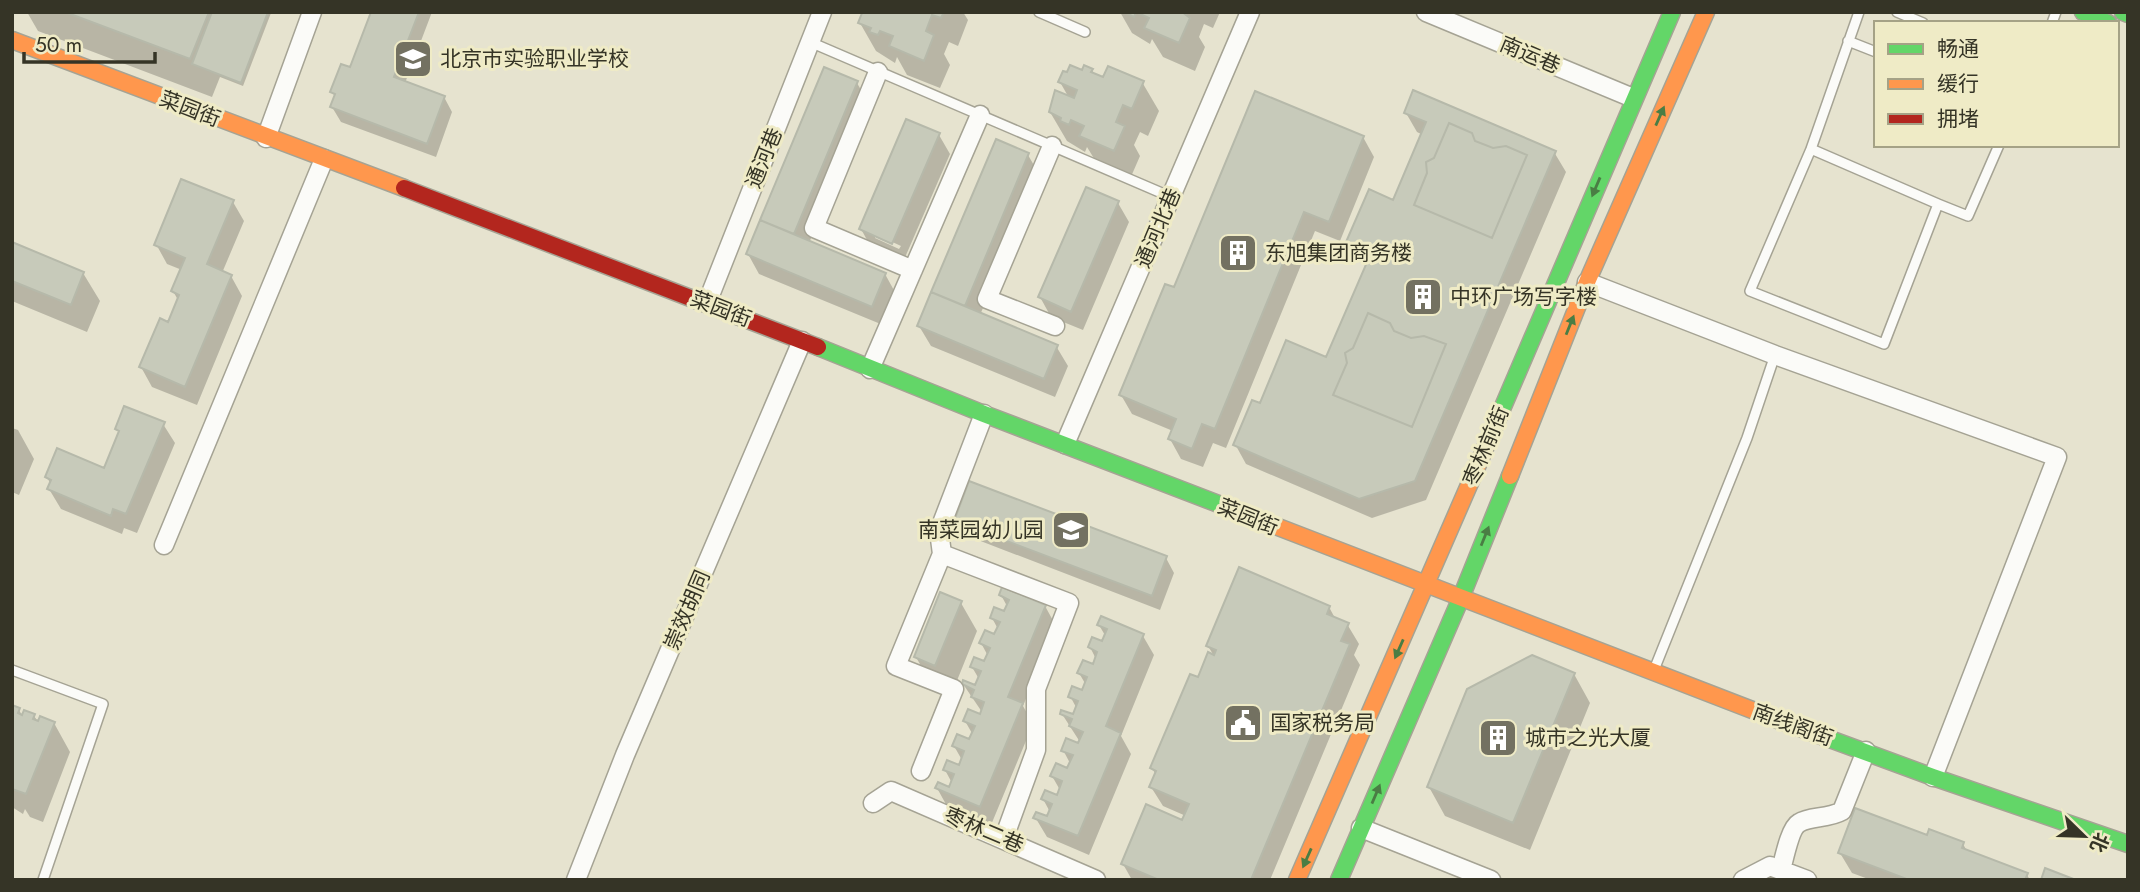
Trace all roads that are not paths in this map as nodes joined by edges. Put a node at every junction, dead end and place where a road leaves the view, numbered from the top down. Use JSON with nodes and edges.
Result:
{"nodes":[{"id":1,"x":312,"y":12,"type":"edge"},
{"id":2,"x":822,"y":12,"type":"edge"},
{"id":3,"x":1039,"y":12,"type":"edge"},
{"id":4,"x":1250,"y":12,"type":"edge"},
{"id":5,"x":1426,"y":12,"type":"edge"},
{"id":6,"x":1672,"y":12,"type":"edge"},
{"id":7,"x":1706,"y":12,"type":"edge"},
{"id":8,"x":1859,"y":12,"type":"edge"},
{"id":9,"x":1897,"y":12,"type":"edge"},
{"id":10,"x":2083,"y":12,"type":"edge"},
{"id":11,"x":2123,"y":12,"type":"edge"},
{"id":12,"x":2128,"y":14,"type":"edge"},
{"id":13,"x":1918,"y":21,"type":"edge"},
{"id":14,"x":2103,"y":21,"type":"edge"},
{"id":15,"x":1085,"y":32,"type":"dead end"},
{"id":16,"x":12,"y":40,"type":"edge"},
{"id":17,"x":1848,"y":41,"type":"junction"},
{"id":18,"x":810,"y":42,"type":"junction"},
{"id":19,"x":1874,"y":51,"type":"edge"},
{"id":20,"x":878,"y":72,"type":"junction"},
{"id":21,"x":1633,"y":98,"type":"junction"},
{"id":22,"x":980,"y":115,"type":"junction"},
{"id":23,"x":266,"y":138,"type":"junction"},
{"id":24,"x":1052,"y":146,"type":"junction"},
{"id":25,"x":1998,"y":147,"type":"edge"},
{"id":26,"x":1811,"y":149,"type":"junction"},
{"id":27,"x":324,"y":159,"type":"junction"},
{"id":28,"x":1171,"y":197,"type":"junction"},
{"id":29,"x":1938,"y":204,"type":"junction"},
{"id":30,"x":913,"y":270,"type":"junction"},
{"id":31,"x":1587,"y":282,"type":"junction"},
{"id":32,"x":707,"y":303,"type":"junction"},
{"id":33,"x":1055,"y":326,"type":"dead end"},
{"id":34,"x":802,"y":341,"type":"junction"},
{"id":35,"x":1775,"y":355,"type":"junction"},
{"id":36,"x":870,"y":369,"type":"junction"},
{"id":37,"x":984,"y":414,"type":"junction"},
{"id":38,"x":1065,"y":444,"type":"junction"},
{"id":39,"x":164,"y":545,"type":"dead end"},
{"id":40,"x":942,"y":554,"type":"junction"},
{"id":41,"x":1426,"y":587,"type":"junction"},
{"id":42,"x":1460,"y":600,"type":"junction"},
{"id":43,"x":12,"y":670,"type":"edge"},
{"id":44,"x":1653,"y":673,"type":"junction"},
{"id":45,"x":1866,"y":751,"type":"junction"},
{"id":46,"x":921,"y":771,"type":"dead end"},
{"id":47,"x":1933,"y":777,"type":"junction"},
{"id":48,"x":873,"y":803,"type":"dead end"},
{"id":49,"x":1361,"y":828,"type":"junction"},
{"id":50,"x":1004,"y":838,"type":"junction"},
{"id":51,"x":2128,"y":845,"type":"edge"},
{"id":52,"x":1780,"y":870,"type":"junction"},
{"id":53,"x":43,"y":880,"type":"edge"},
{"id":54,"x":576,"y":880,"type":"edge"},
{"id":55,"x":1096,"y":880,"type":"edge"},
{"id":56,"x":1297,"y":880,"type":"edge"},
{"id":57,"x":1339,"y":880,"type":"edge"},
{"id":58,"x":1491,"y":880,"type":"edge"},
{"id":59,"x":1744,"y":880,"type":"edge"},
{"id":60,"x":1807,"y":880,"type":"edge"}],
"edges":[{"from":1,"to":23,"type":"street"},
{"from":2,"to":18,"type":"street","name":"通河巷"},
{"from":3,"to":15,"type":"lane"},
{"from":4,"to":28,"type":"street","name":"通河北巷"},
{"from":5,"to":21,"type":"street","name":"南运巷"},
{"from":6,"to":21,"type":"street","name":"枣林前街"},
{"from":31,"to":7,"type":"street","name":"枣林前街","one_way":true},
{"from":8,"to":17,"type":"lane"},
{"from":9,"to":13,"type":"lane"},
{"from":10,"to":14,"type":"street"},
{"from":11,"to":12,"type":"street"},
{"from":16,"to":23,"type":"street","name":"菜园街"},
{"from":17,"to":19,"type":"lane"},
{"from":17,"to":26,"type":"lane"},
{"from":18,"to":20,"type":"lane"},
{"from":18,"to":32,"type":"street","name":"通河巷"},
{"from":20,"to":22,"type":"lane"},
{"from":20,"to":30,"type":"street"},
{"from":21,"to":41,"type":"street","name":"枣林前街","one_way":true},
{"from":22,"to":24,"type":"lane"},
{"from":22,"to":30,"type":"street"},
{"from":23,"to":27,"type":"street","name":"菜园街"},
{"from":24,"to":28,"type":"lane"},
{"from":24,"to":33,"type":"street"},
{"from":25,"to":29,"type":"lane"},
{"from":26,"to":29,"type":"lane"},
{"from":26,"to":29,"type":"lane"},
{"from":27,"to":32,"type":"street","name":"菜园街"},
{"from":27,"to":39,"type":"street"},
{"from":28,"to":38,"type":"street","name":"通河北巷"},
{"from":30,"to":36,"type":"street"},
{"from":31,"to":35,"type":"street"},
{"from":42,"to":31,"type":"street","name":"枣林前街","one_way":true},
{"from":32,"to":34,"type":"street","name":"菜园街"},
{"from":34,"to":36,"type":"street","name":"菜园街"},
{"from":34,"to":54,"type":"street","name":"崇效胡同"},
{"from":35,"to":44,"type":"lane"},
{"from":35,"to":47,"type":"street"},
{"from":36,"to":37,"type":"street","name":"菜园街"},
{"from":37,"to":38,"type":"street","name":"菜园街"},
{"from":37,"to":40,"type":"street"},
{"from":38,"to":41,"type":"street","name":"菜园街"},
{"from":40,"to":46,"type":"street"},
{"from":40,"to":50,"type":"street"},
{"from":41,"to":42,"type":"street","name":"菜园街"},
{"from":41,"to":56,"type":"street","name":"枣林前街","one_way":true},
{"from":42,"to":44,"type":"street","name":"南线阁街"},
{"from":49,"to":42,"type":"street","name":"枣林前街","one_way":true},
{"from":43,"to":53,"type":"lane"},
{"from":44,"to":45,"type":"street","name":"南线阁街"},
{"from":45,"to":47,"type":"street","name":"南线阁街"},
{"from":45,"to":52,"type":"street"},
{"from":47,"to":51,"type":"street","name":"南线阁街"},
{"from":48,"to":50,"type":"street","name":"枣林二巷"},
{"from":49,"to":57,"type":"street","name":"枣林前街"},
{"from":49,"to":58,"type":"street"},
{"from":50,"to":55,"type":"street","name":"枣林二巷"},
{"from":52,"to":59,"type":"street"},
{"from":52,"to":60,"type":"street"}]}
